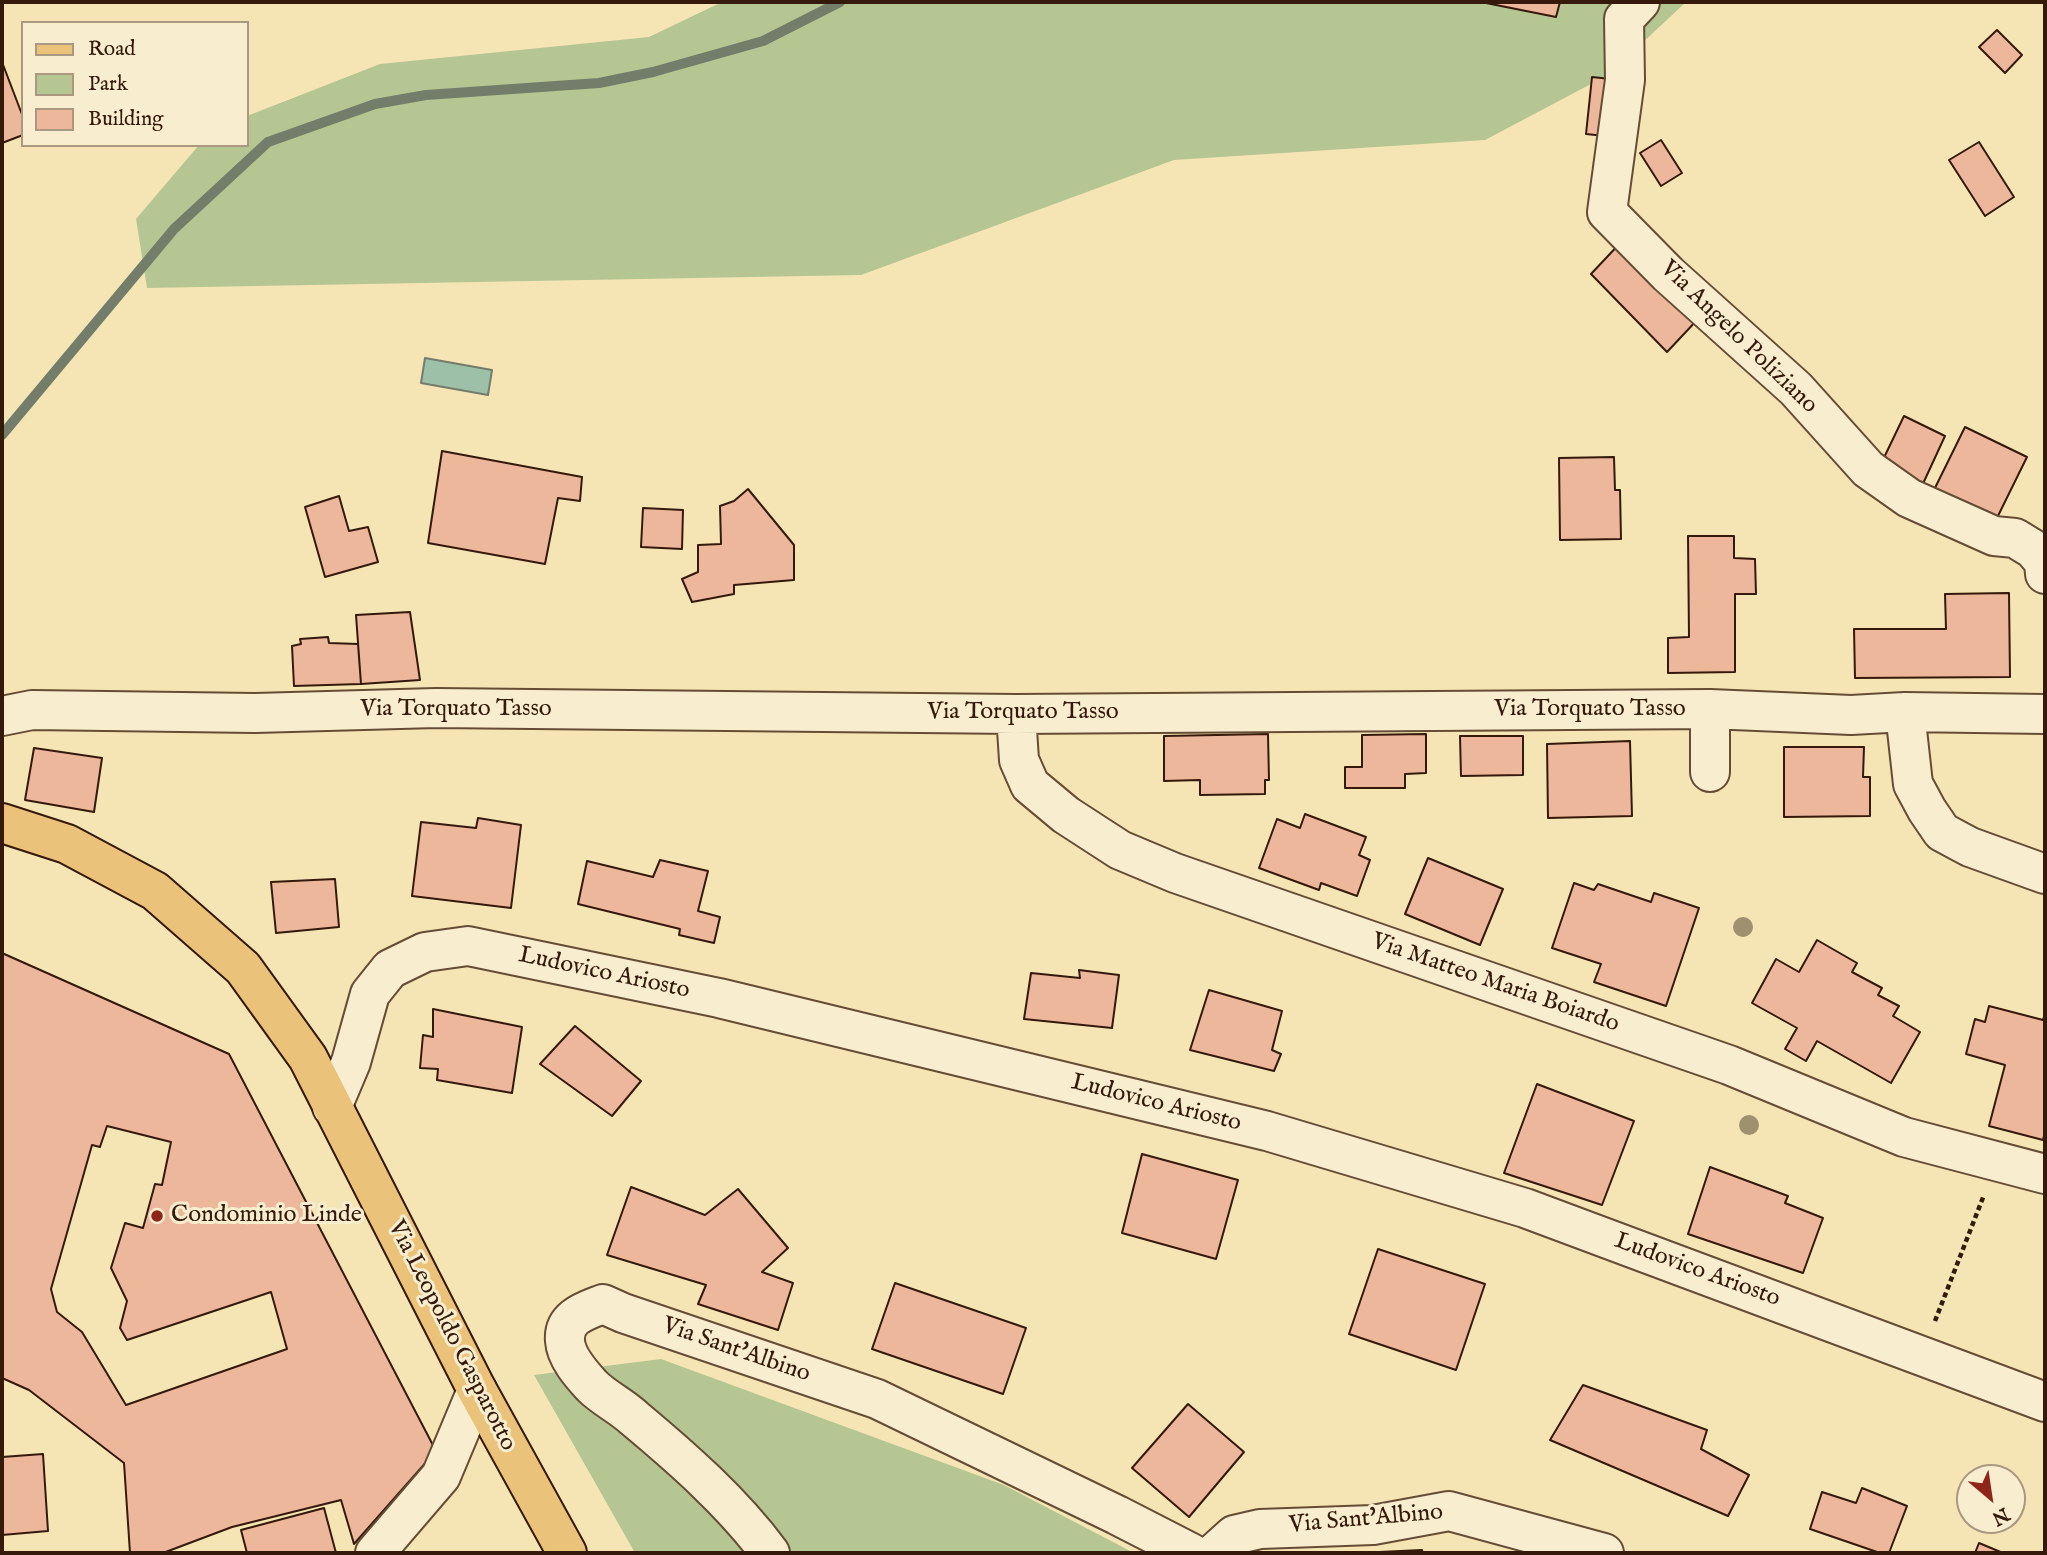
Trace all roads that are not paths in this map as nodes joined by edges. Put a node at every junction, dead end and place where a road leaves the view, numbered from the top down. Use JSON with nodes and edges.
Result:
{"nodes":[{"id":1,"x":1632,"y":10,"type":"edge"},
{"id":2,"x":2045,"y":574,"type":"edge"},
{"id":3,"x":1710,"y":709,"type":"junction"},
{"id":4,"x":1905,"y":712,"type":"junction"},
{"id":5,"x":2045,"y":713,"type":"edge"},
{"id":6,"x":1016,"y":714,"type":"junction"},
{"id":7,"x":2,"y":716,"type":"edge"},
{"id":8,"x":1710,"y":772,"type":"dead end"},
{"id":9,"x":2,"y":823,"type":"edge"},
{"id":10,"x":2045,"y":874,"type":"edge"},
{"id":11,"x":332,"y":1107,"type":"junction"},
{"id":12,"x":2045,"y":1174,"type":"edge"},
{"id":13,"x":477,"y":1390,"type":"junction"},
{"id":14,"x":2045,"y":1402,"type":"edge"},
{"id":15,"x":375,"y":1553,"type":"edge"},
{"id":16,"x":567,"y":1553,"type":"edge"},
{"id":17,"x":770,"y":1553,"type":"edge"},
{"id":18,"x":1191,"y":1553,"type":"edge"},
{"id":19,"x":1214,"y":1553,"type":"edge"},
{"id":20,"x":1604,"y":1553,"type":"edge"}],
"edges":[{"from":1,"to":2,"type":"street","name":"Via Angelo Poliziano"},
{"from":3,"to":4,"type":"street","name":"Via Torquato Tasso"},
{"from":3,"to":6,"type":"street","name":"Via Torquato Tasso"},
{"from":3,"to":8,"type":"street"},
{"from":4,"to":5,"type":"street","name":"Via Torquato Tasso"},
{"from":4,"to":10,"type":"street"},
{"from":6,"to":7,"type":"street","name":"Via Torquato Tasso"},
{"from":6,"to":12,"type":"street","name":"Via Matteo Maria Boiardo"},
{"from":9,"to":11,"type":"main road","name":"Via Leopoldo Gasparotto"},
{"from":11,"to":13,"type":"main road","name":"Via Leopoldo Gasparotto"},
{"from":11,"to":14,"type":"street","name":"Ludovico Ariosto"},
{"from":13,"to":15,"type":"street"},
{"from":13,"to":16,"type":"main road","name":"Via Leopoldo Gasparotto"},
{"from":17,"to":18,"type":"street","name":"Via Sant'Albino"},
{"from":19,"to":20,"type":"street","name":"Via Sant'Albino"}]}
